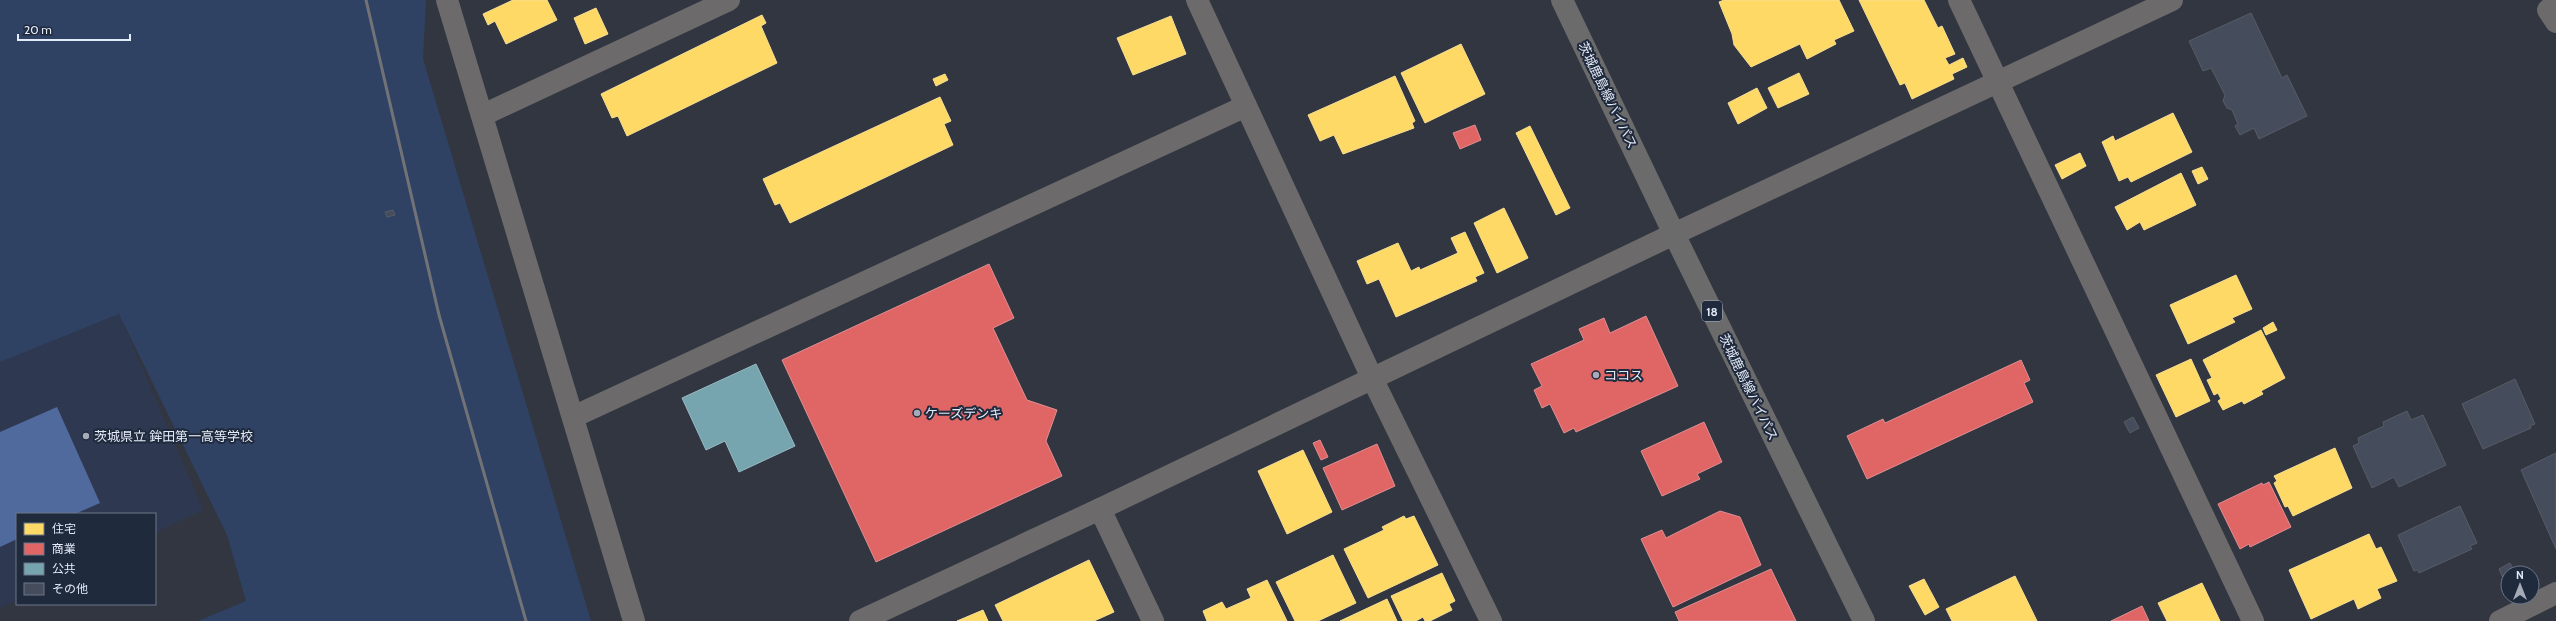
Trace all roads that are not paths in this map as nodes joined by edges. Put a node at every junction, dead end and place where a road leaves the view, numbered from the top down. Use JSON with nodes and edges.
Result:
{"nodes":[{"id":1,"x":447,"y":0,"type":"edge"},
{"id":2,"x":729,"y":0,"type":"edge"},
{"id":3,"x":1197,"y":0,"type":"edge"},
{"id":4,"x":1562,"y":0,"type":"edge"},
{"id":5,"x":1959,"y":0,"type":"edge"},
{"id":6,"x":2172,"y":0,"type":"edge"},
{"id":7,"x":2556,"y":4,"type":"edge"},
{"id":8,"x":2556,"y":22,"type":"edge"},
{"id":9,"x":1998,"y":82,"type":"junction"},
{"id":10,"x":1246,"y":106,"type":"junction"},
{"id":11,"x":483,"y":115,"type":"junction"},
{"id":12,"x":1674,"y":234,"type":"junction"},
{"id":13,"x":1372,"y":378,"type":"junction"},
{"id":14,"x":573,"y":417,"type":"junction"},
{"id":15,"x":1100,"y":509,"type":"junction"},
{"id":16,"x":2556,"y":593,"type":"edge"},
{"id":17,"x":634,"y":621,"type":"edge"},
{"id":18,"x":860,"y":621,"type":"edge"},
{"id":19,"x":1153,"y":621,"type":"edge"},
{"id":20,"x":1492,"y":621,"type":"edge"},
{"id":21,"x":1864,"y":621,"type":"edge"},
{"id":22,"x":2253,"y":621,"type":"edge"},
{"id":23,"x":2500,"y":621,"type":"edge"}],
"edges":[{"from":1,"to":11,"type":"street"},
{"from":2,"to":11,"type":"street"},
{"from":3,"to":10,"type":"street"},
{"from":4,"to":12,"type":"main road","name":"茨城鹿島線バイパス","number":"18"},
{"from":5,"to":9,"type":"street"},
{"from":6,"to":9,"type":"street"},
{"from":7,"to":8,"type":"street"},
{"from":9,"to":12,"type":"street"},
{"from":9,"to":22,"type":"street"},
{"from":10,"to":13,"type":"street"},
{"from":10,"to":14,"type":"street"},
{"from":11,"to":14,"type":"street"},
{"from":12,"to":13,"type":"street"},
{"from":12,"to":21,"type":"main road","name":"茨城鹿島線バイパス","number":"18"},
{"from":13,"to":15,"type":"street"},
{"from":13,"to":20,"type":"street"},
{"from":14,"to":17,"type":"street"},
{"from":15,"to":18,"type":"street"},
{"from":15,"to":19,"type":"street"},
{"from":16,"to":23,"type":"street"}]}
